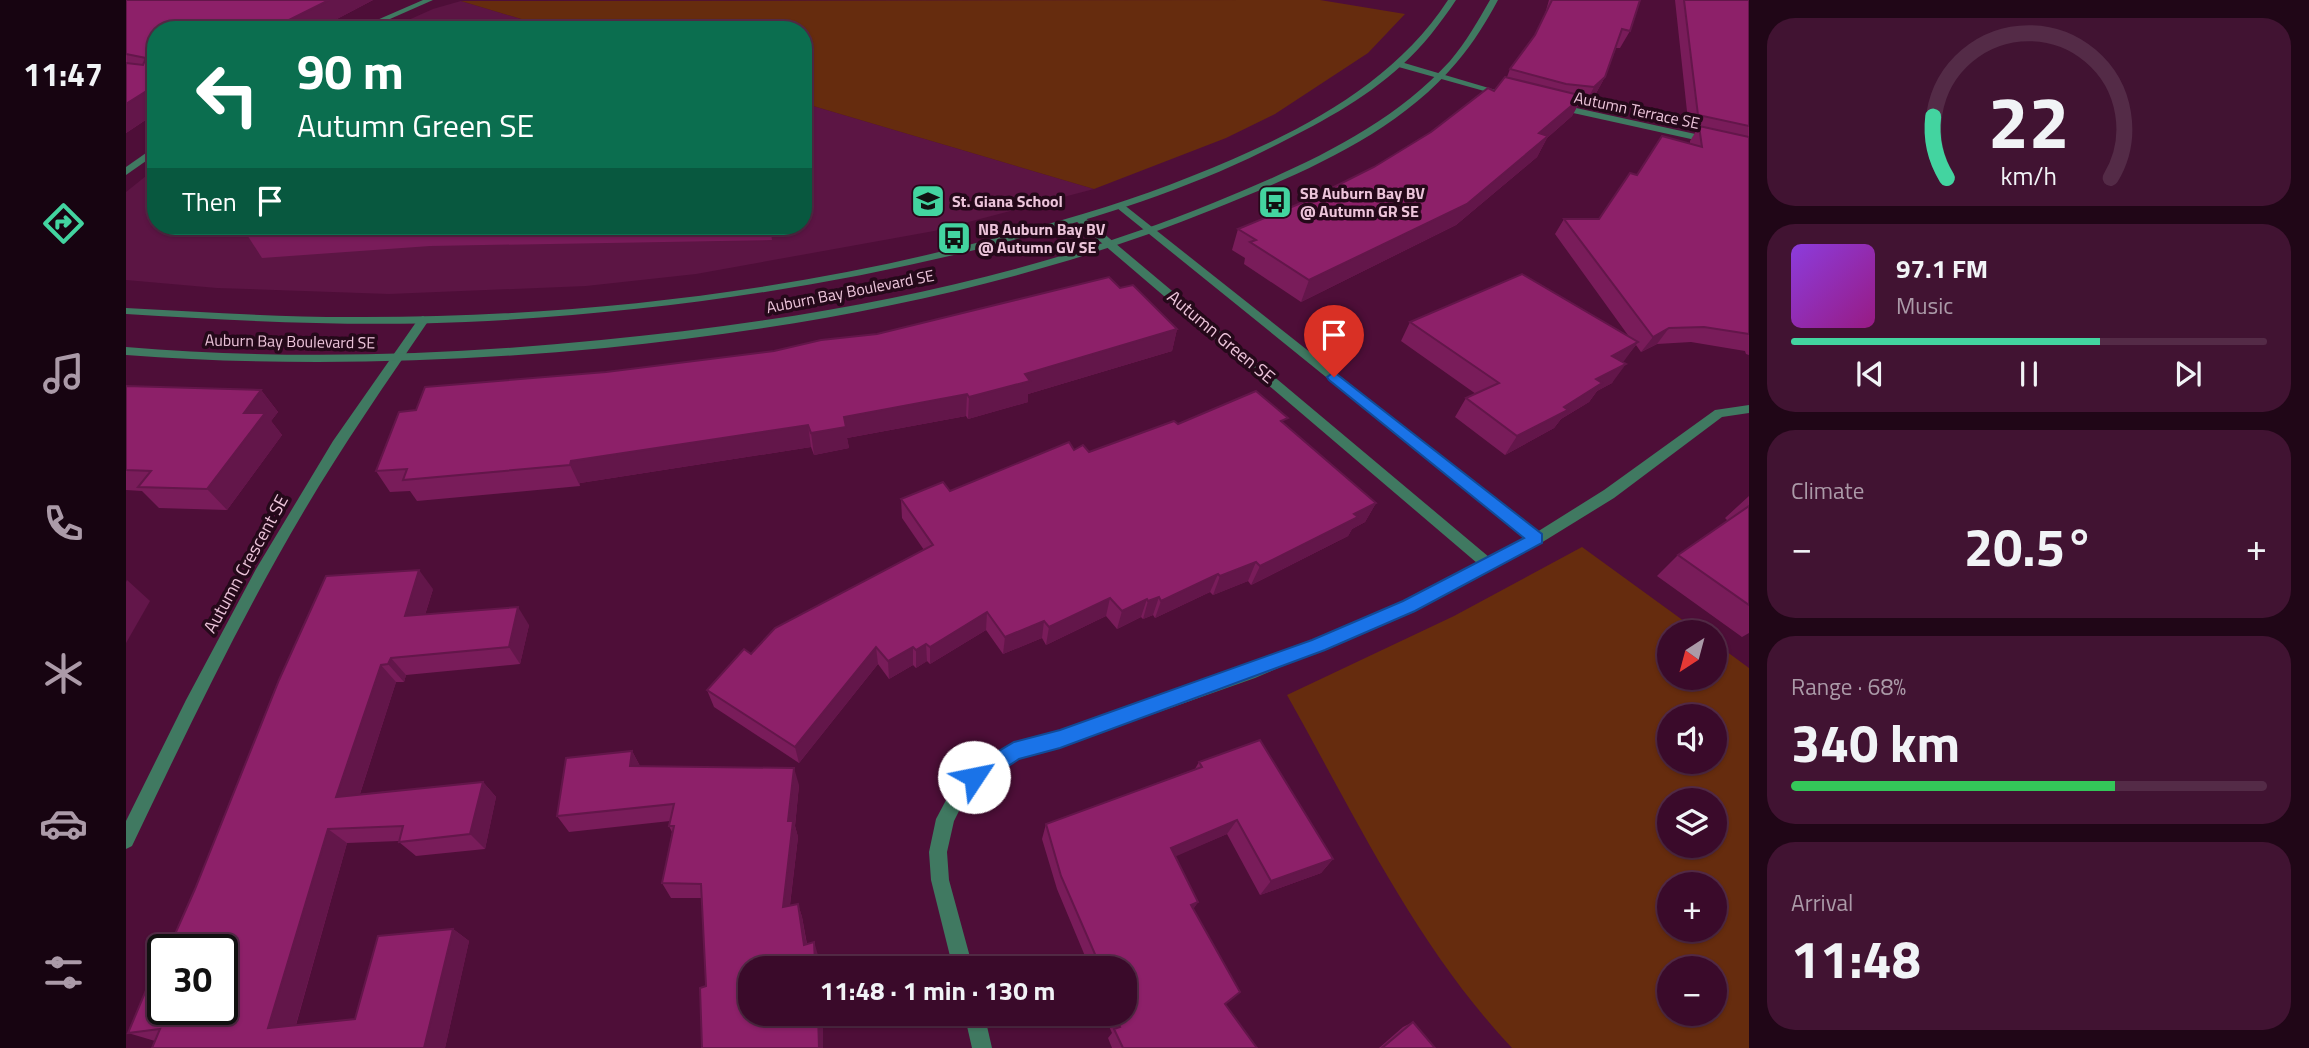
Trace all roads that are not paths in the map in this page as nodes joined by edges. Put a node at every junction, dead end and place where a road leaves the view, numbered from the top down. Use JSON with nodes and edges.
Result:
{"nodes":[{"id":1,"x":429,"y":0,"type":"edge"},
{"id":2,"x":1452,"y":0,"type":"edge"},
{"id":3,"x":1494,"y":0,"type":"edge"},
{"id":4,"x":379,"y":21,"type":"edge"},
{"id":5,"x":1398,"y":64,"type":"junction"},
{"id":6,"x":1439,"y":76,"type":"junction"},
{"id":7,"x":1517,"y":97,"type":"edge"},
{"id":8,"x":1542,"y":103,"type":"edge"},
{"id":9,"x":1724,"y":143,"type":"edge"},
{"id":10,"x":147,"y":156,"type":"edge"},
{"id":11,"x":126,"y":172,"type":"edge"},
{"id":12,"x":1120,"y":206,"type":"junction"},
{"id":13,"x":1080,"y":219,"type":"junction"},
{"id":14,"x":1150,"y":230,"type":"junction"},
{"id":15,"x":1110,"y":243,"type":"junction"},
{"id":16,"x":126,"y":311,"type":"edge"},
{"id":17,"x":423,"y":320,"type":"junction"},
{"id":18,"x":126,"y":351,"type":"edge"},
{"id":19,"x":395,"y":358,"type":"junction"},
{"id":20,"x":1749,"y":409,"type":"edge"},
{"id":21,"x":1536,"y":539,"type":"junction"},
{"id":22,"x":1488,"y":564,"type":"junction"},
{"id":23,"x":126,"y":841,"type":"edge"},
{"id":24,"x":960,"y":956,"type":"edge"},
{"id":25,"x":977,"y":1026,"type":"edge"},
{"id":26,"x":982,"y":1048,"type":"edge"}],
"edges":[{"from":1,"to":4,"type":"street"},
{"from":2,"to":5,"type":"street","name":"Auburn Bay Boulevard SE"},
{"from":3,"to":6,"type":"street","name":"Auburn Bay Boulevard SE"},
{"from":5,"to":6,"type":"street"},
{"from":5,"to":12,"type":"street","name":"Auburn Bay Boulevard SE"},
{"from":6,"to":7,"type":"street"},
{"from":6,"to":14,"type":"street","name":"Auburn Bay Boulevard SE"},
{"from":8,"to":9,"type":"street","name":"Autumn Terrace SE"},
{"from":10,"to":11,"type":"street"},
{"from":12,"to":13,"type":"street","name":"Auburn Bay Boulevard SE"},
{"from":12,"to":14,"type":"street"},
{"from":13,"to":15,"type":"street","name":"Autumn Green SE"},
{"from":13,"to":17,"type":"street","name":"Auburn Bay Boulevard SE"},
{"from":14,"to":15,"type":"street","name":"Auburn Bay Boulevard SE"},
{"from":14,"to":21,"type":"street"},
{"from":15,"to":19,"type":"street","name":"Auburn Bay Boulevard SE"},
{"from":15,"to":22,"type":"street","name":"Autumn Green SE"},
{"from":16,"to":17,"type":"street","name":"Auburn Bay Boulevard SE"},
{"from":17,"to":19,"type":"street","name":"Autumn Crescent SE"},
{"from":18,"to":19,"type":"street","name":"Auburn Bay Boulevard SE"},
{"from":19,"to":23,"type":"street","name":"Autumn Crescent SE"},
{"from":20,"to":21,"type":"street"},
{"from":21,"to":22,"type":"street"},
{"from":22,"to":24,"type":"street"},
{"from":25,"to":26,"type":"street"}]}
